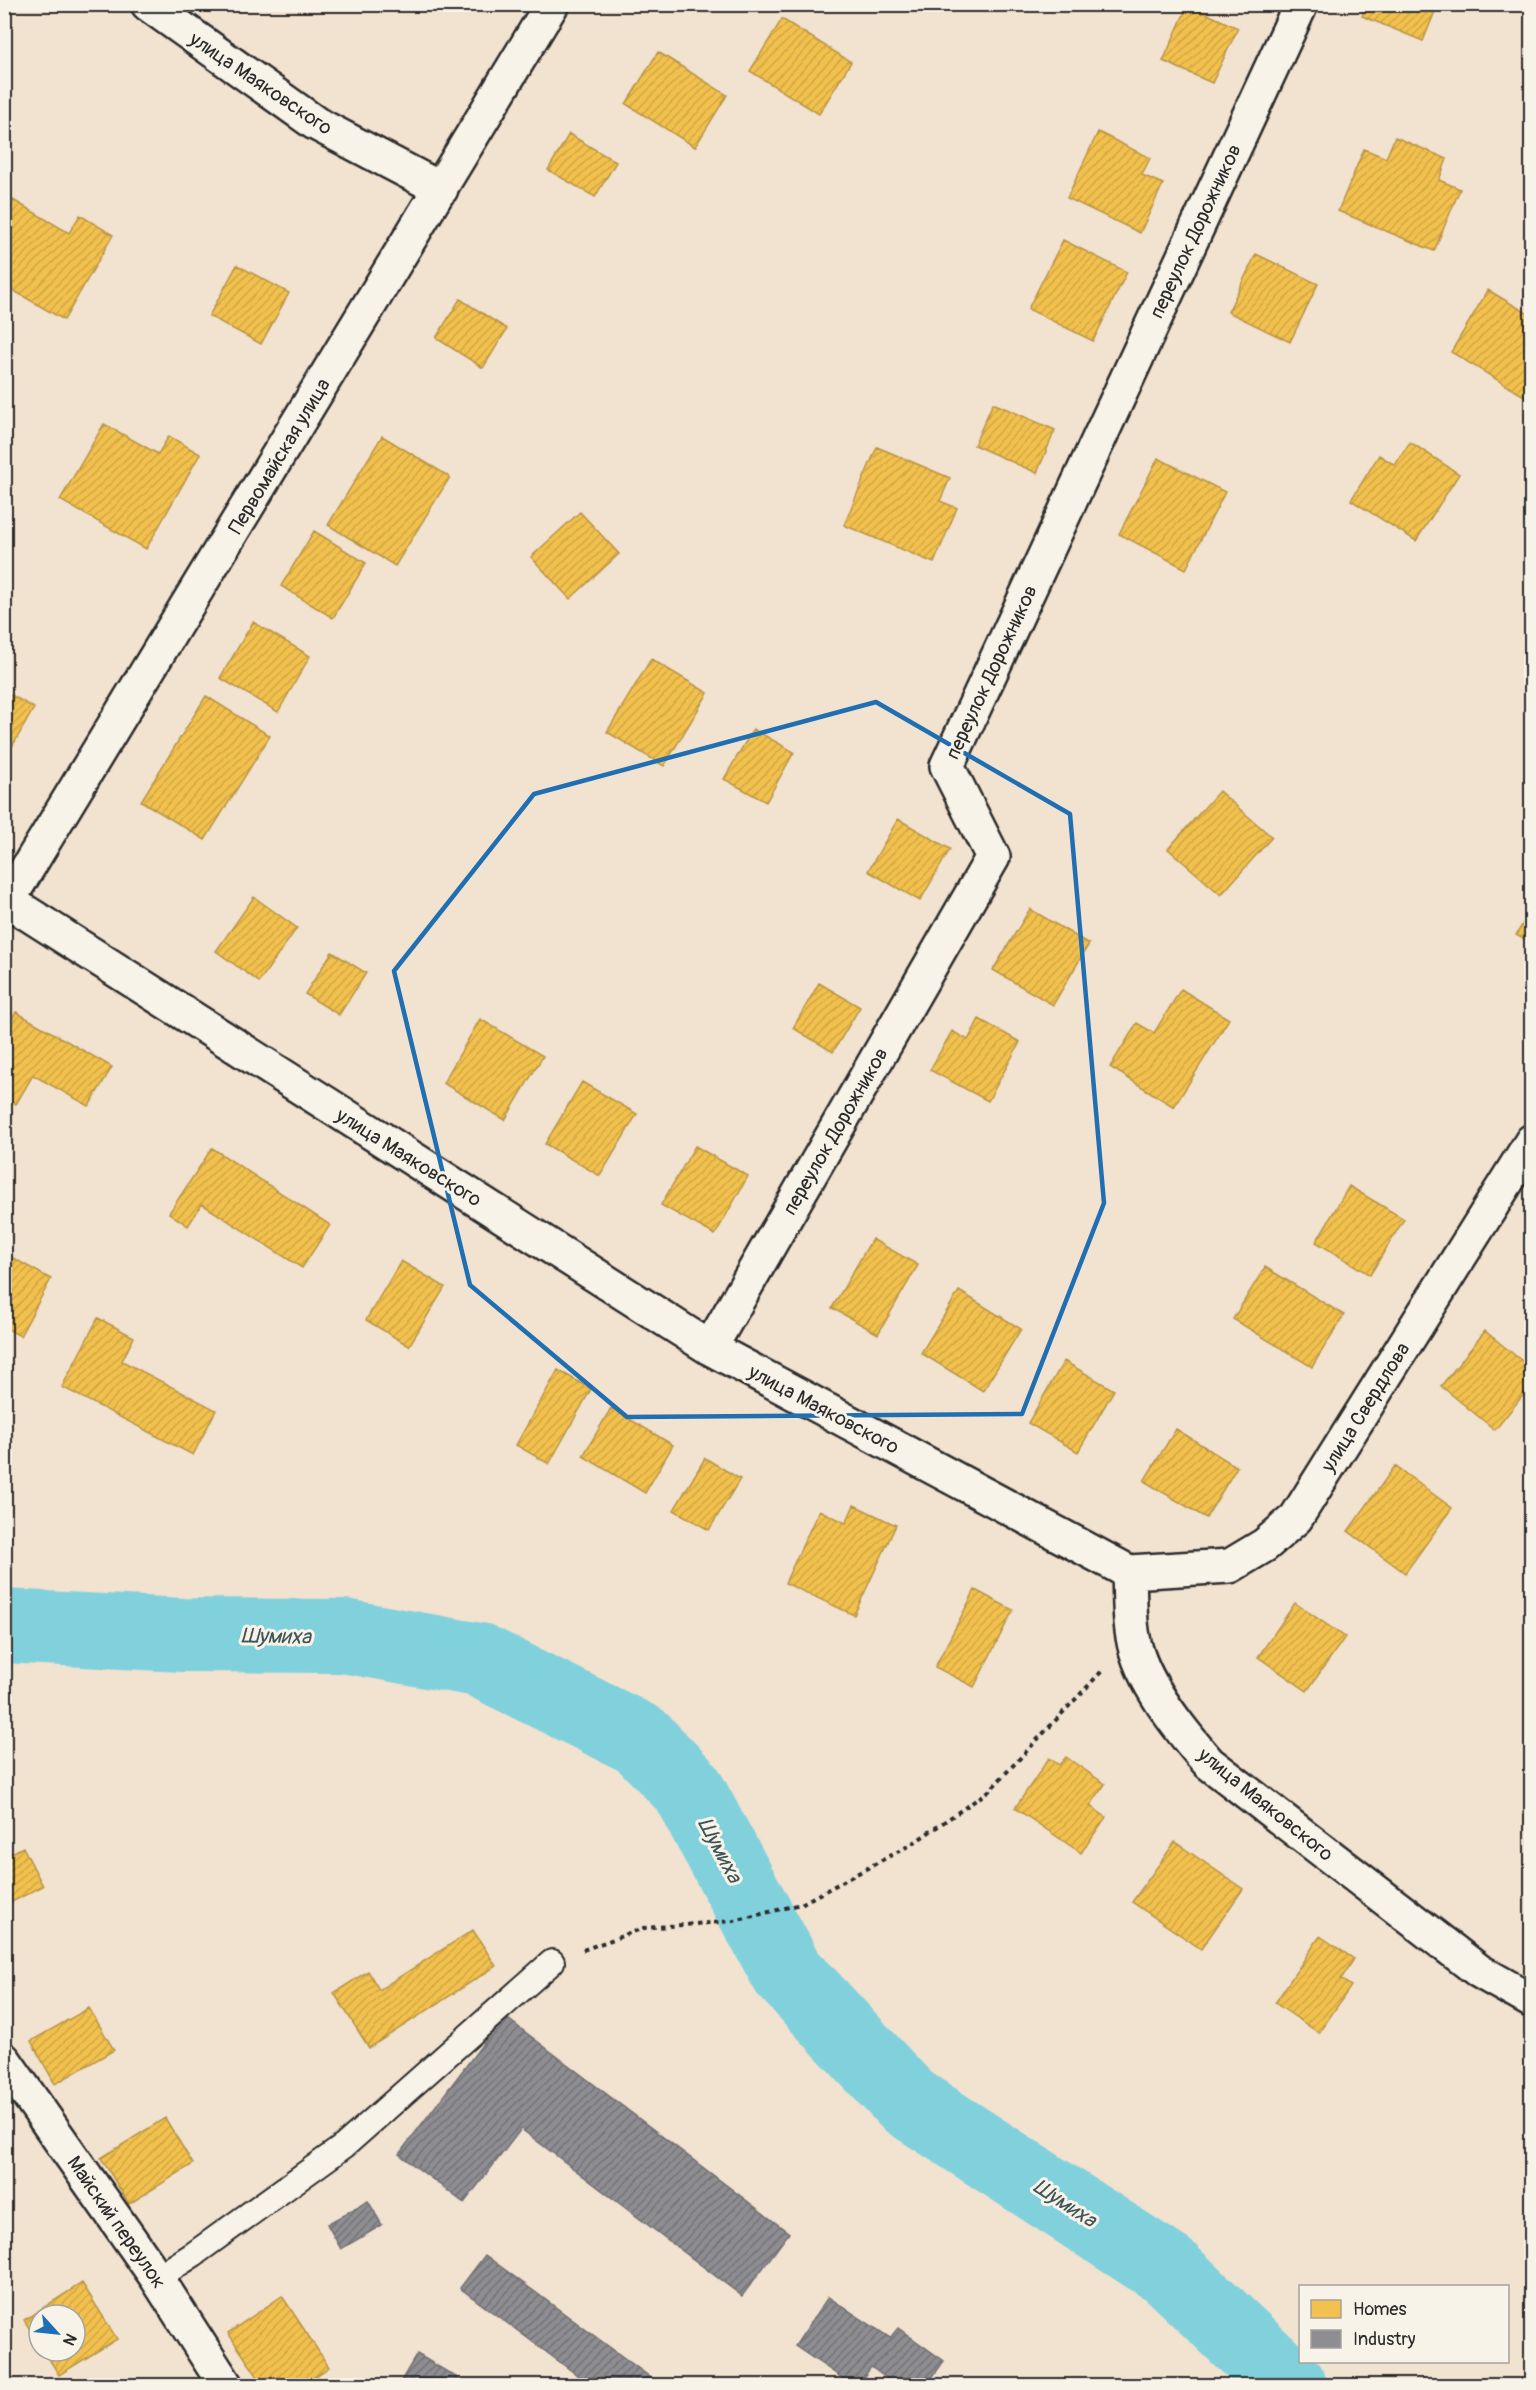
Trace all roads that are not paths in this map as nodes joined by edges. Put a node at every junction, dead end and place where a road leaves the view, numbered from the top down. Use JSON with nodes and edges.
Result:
{"nodes":[{"id":1,"x":148,"y":4,"type":"edge"},
{"id":2,"x":552,"y":4,"type":"edge"},
{"id":3,"x":1301,"y":4,"type":"edge"},
{"id":4,"x":441,"y":189,"type":"junction"},
{"id":5,"x":6,"y":904,"type":"edge"},
{"id":6,"x":1532,"y":1142,"type":"edge"},
{"id":7,"x":710,"y":1348,"type":"junction"},
{"id":8,"x":1129,"y":1572,"type":"junction"},
{"id":9,"x":552,"y":1962,"type":"road end"},
{"id":10,"x":1532,"y":2001,"type":"edge"},
{"id":11,"x":4,"y":2060,"type":"edge"},
{"id":12,"x":157,"y":2278,"type":"junction"},
{"id":13,"x":226,"y":2385,"type":"edge"}],
"edges":[{"from":1,"to":4,"type":"street","name":"улица Маяковского"},
{"from":2,"to":4,"type":"street","name":"Первомайская улица"},
{"from":3,"to":7,"type":"street","name":"переулок Дорожников"},
{"from":4,"to":5,"type":"street","name":"Первомайская улица"},
{"from":5,"to":7,"type":"street","name":"улица Маяковского"},
{"from":6,"to":8,"type":"street","name":"улица Свердлова"},
{"from":7,"to":8,"type":"street","name":"улица Маяковского"},
{"from":8,"to":10,"type":"street","name":"улица Маяковского"},
{"from":9,"to":12,"type":"lane"},
{"from":11,"to":12,"type":"street","name":"Майский переулок"},
{"from":12,"to":13,"type":"street","name":"Майский переулок"}]}
